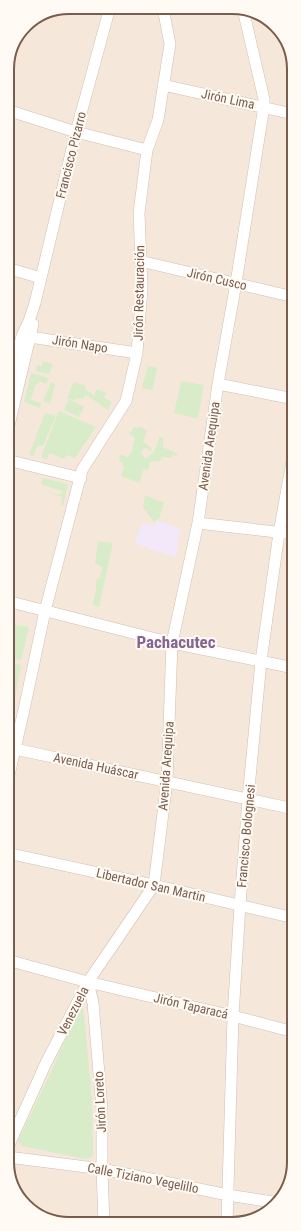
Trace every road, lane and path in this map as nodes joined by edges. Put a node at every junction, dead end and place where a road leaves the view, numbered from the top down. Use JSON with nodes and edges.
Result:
{"nodes":[{"id":1,"x":108,"y":14,"type":"edge"},
{"id":2,"x":164,"y":14,"type":"edge"},
{"id":3,"x":244,"y":15,"type":"edge"},
{"id":4,"x":163,"y":85,"type":"junction"},
{"id":5,"x":264,"y":106,"type":"junction"},
{"id":6,"x":14,"y":112,"type":"edge"},
{"id":7,"x":287,"y":112,"type":"edge"},
{"id":8,"x":76,"y":132,"type":"junction"},
{"id":9,"x":147,"y":150,"type":"junction"},
{"id":10,"x":140,"y":261,"type":"junction"},
{"id":11,"x":14,"y":270,"type":"edge"},
{"id":12,"x":41,"y":278,"type":"junction"},
{"id":13,"x":236,"y":283,"type":"junction"},
{"id":14,"x":287,"y":295,"type":"edge"},
{"id":15,"x":26,"y":336,"type":"junction"},
{"id":16,"x":137,"y":353,"type":"junction"},
{"id":17,"x":14,"y":371,"type":"edge"},
{"id":18,"x":218,"y":384,"type":"junction"},
{"id":19,"x":14,"y":398,"type":"edge"},
{"id":20,"x":287,"y":398,"type":"edge"},
{"id":21,"x":14,"y":462,"type":"edge"},
{"id":22,"x":81,"y":478,"type":"junction"},
{"id":23,"x":287,"y":489,"type":"edge"},
{"id":24,"x":198,"y":523,"type":"junction"},
{"id":25,"x":279,"y":533,"type":"junction"},
{"id":26,"x":287,"y":534,"type":"edge"},
{"id":27,"x":14,"y":603,"type":"edge"},
{"id":28,"x":45,"y":611,"type":"junction"},
{"id":29,"x":172,"y":643,"type":"junction"},
{"id":30,"x":261,"y":661,"type":"junction"},
{"id":31,"x":287,"y":667,"type":"edge"},
{"id":32,"x":15,"y":749,"type":"junction"},
{"id":33,"x":14,"y":753,"type":"edge"},
{"id":34,"x":167,"y":781,"type":"junction"},
{"id":35,"x":248,"y":799,"type":"junction"},
{"id":36,"x":287,"y":807,"type":"edge"},
{"id":37,"x":14,"y":855,"type":"edge"},
{"id":38,"x":154,"y":885,"type":"junction"},
{"id":39,"x":240,"y":905,"type":"junction"},
{"id":40,"x":287,"y":916,"type":"edge"},
{"id":41,"x":14,"y":962,"type":"edge"},
{"id":42,"x":88,"y":982,"type":"junction"},
{"id":43,"x":233,"y":1016,"type":"junction"},
{"id":44,"x":287,"y":1030,"type":"edge"},
{"id":45,"x":14,"y":1134,"type":"edge"},
{"id":46,"x":14,"y":1158,"type":"edge"},
{"id":47,"x":102,"y":1169,"type":"junction"},
{"id":48,"x":228,"y":1195,"type":"junction"},
{"id":49,"x":270,"y":1202,"type":"edge"},
{"id":50,"x":104,"y":1217,"type":"edge"},
{"id":51,"x":227,"y":1217,"type":"edge"}],
"edges":[{"from":1,"to":8,"type":"street","name":"Francisco Pizarro"},
{"from":2,"to":4,"type":"street","name":"Jirón Restauración"},
{"from":3,"to":5,"type":"street","name":"Avenida Arequipa"},
{"from":4,"to":5,"type":"street","name":"Jirón Lima"},
{"from":4,"to":9,"type":"street","name":"Jirón Restauración"},
{"from":5,"to":7,"type":"street","name":"Jirón Lima"},
{"from":5,"to":13,"type":"street","name":"Avenida Arequipa"},
{"from":6,"to":8,"type":"street"},
{"from":8,"to":9,"type":"street"},
{"from":8,"to":12,"type":"street","name":"Francisco Pizarro"},
{"from":9,"to":10,"type":"street","name":"Jirón Restauración"},
{"from":10,"to":13,"type":"street","name":"Jirón Cusco"},
{"from":10,"to":16,"type":"street","name":"Jirón Restauración"},
{"from":11,"to":12,"type":"street"},
{"from":12,"to":15,"type":"street","name":"Francisco Pizarro"},
{"from":13,"to":14,"type":"street","name":"Jirón Cusco"},
{"from":13,"to":18,"type":"street","name":"Avenida Arequipa"},
{"from":15,"to":16,"type":"street","name":"Jirón Napo"},
{"from":15,"to":17,"type":"street","name":"Francisco Pizarro"},
{"from":15,"to":19,"type":"street","name":"Francisco Pizarro"},
{"from":16,"to":22,"type":"street","name":"Jirón Restauración"},
{"from":18,"to":20,"type":"street"},
{"from":18,"to":24,"type":"street","name":"Avenida Arequipa"},
{"from":21,"to":22,"type":"street"},
{"from":22,"to":28,"type":"street","name":"Jirón Restauración"},
{"from":23,"to":25,"type":"street","name":"Francisco Bolognesi"},
{"from":24,"to":25,"type":"street"},
{"from":24,"to":29,"type":"street","name":"Avenida Arequipa"},
{"from":25,"to":26,"type":"street"},
{"from":25,"to":30,"type":"street","name":"Francisco Bolognesi"},
{"from":27,"to":28,"type":"street"},
{"from":28,"to":29,"type":"street"},
{"from":28,"to":32,"type":"street","name":"Jirón Restauración"},
{"from":29,"to":30,"type":"street"},
{"from":29,"to":34,"type":"street","name":"Avenida Arequipa"},
{"from":30,"to":31,"type":"street"},
{"from":30,"to":35,"type":"street","name":"Francisco Bolognesi"},
{"from":32,"to":33,"type":"street","name":"Jirón Restauración"},
{"from":32,"to":34,"type":"street","name":"Avenida Huáscar"},
{"from":34,"to":35,"type":"street","name":"Avenida Huáscar"},
{"from":34,"to":38,"type":"street","name":"Avenida Arequipa"},
{"from":35,"to":36,"type":"street","name":"Avenida Huáscar"},
{"from":35,"to":39,"type":"street","name":"Francisco Bolognesi"},
{"from":37,"to":38,"type":"street","name":"Libertador San Martin"},
{"from":38,"to":39,"type":"street","name":"Libertador San Martin"},
{"from":38,"to":42,"type":"street","name":"Venezuela"},
{"from":39,"to":40,"type":"street","name":"Libertador San Martin"},
{"from":39,"to":43,"type":"street","name":"Francisco Bolognesi"},
{"from":41,"to":42,"type":"street","name":"Jirón Taparacá"},
{"from":42,"to":43,"type":"street","name":"Jirón Taparacá"},
{"from":42,"to":45,"type":"street","name":"Venezuela"},
{"from":42,"to":47,"type":"street","name":"Jirón Loreto"},
{"from":43,"to":44,"type":"street","name":"Jirón Taparacá"},
{"from":43,"to":48,"type":"street","name":"Francisco Bolognesi"},
{"from":46,"to":47,"type":"street","name":"Calle Tiziano Vegelillo"},
{"from":47,"to":48,"type":"street","name":"Calle Tiziano Vegelillo"},
{"from":47,"to":50,"type":"street","name":"Jirón Loreto"},
{"from":48,"to":49,"type":"street","name":"Calle Tiziano Vegelillo"},
{"from":48,"to":51,"type":"street","name":"Francisco Bolognesi"}]}
